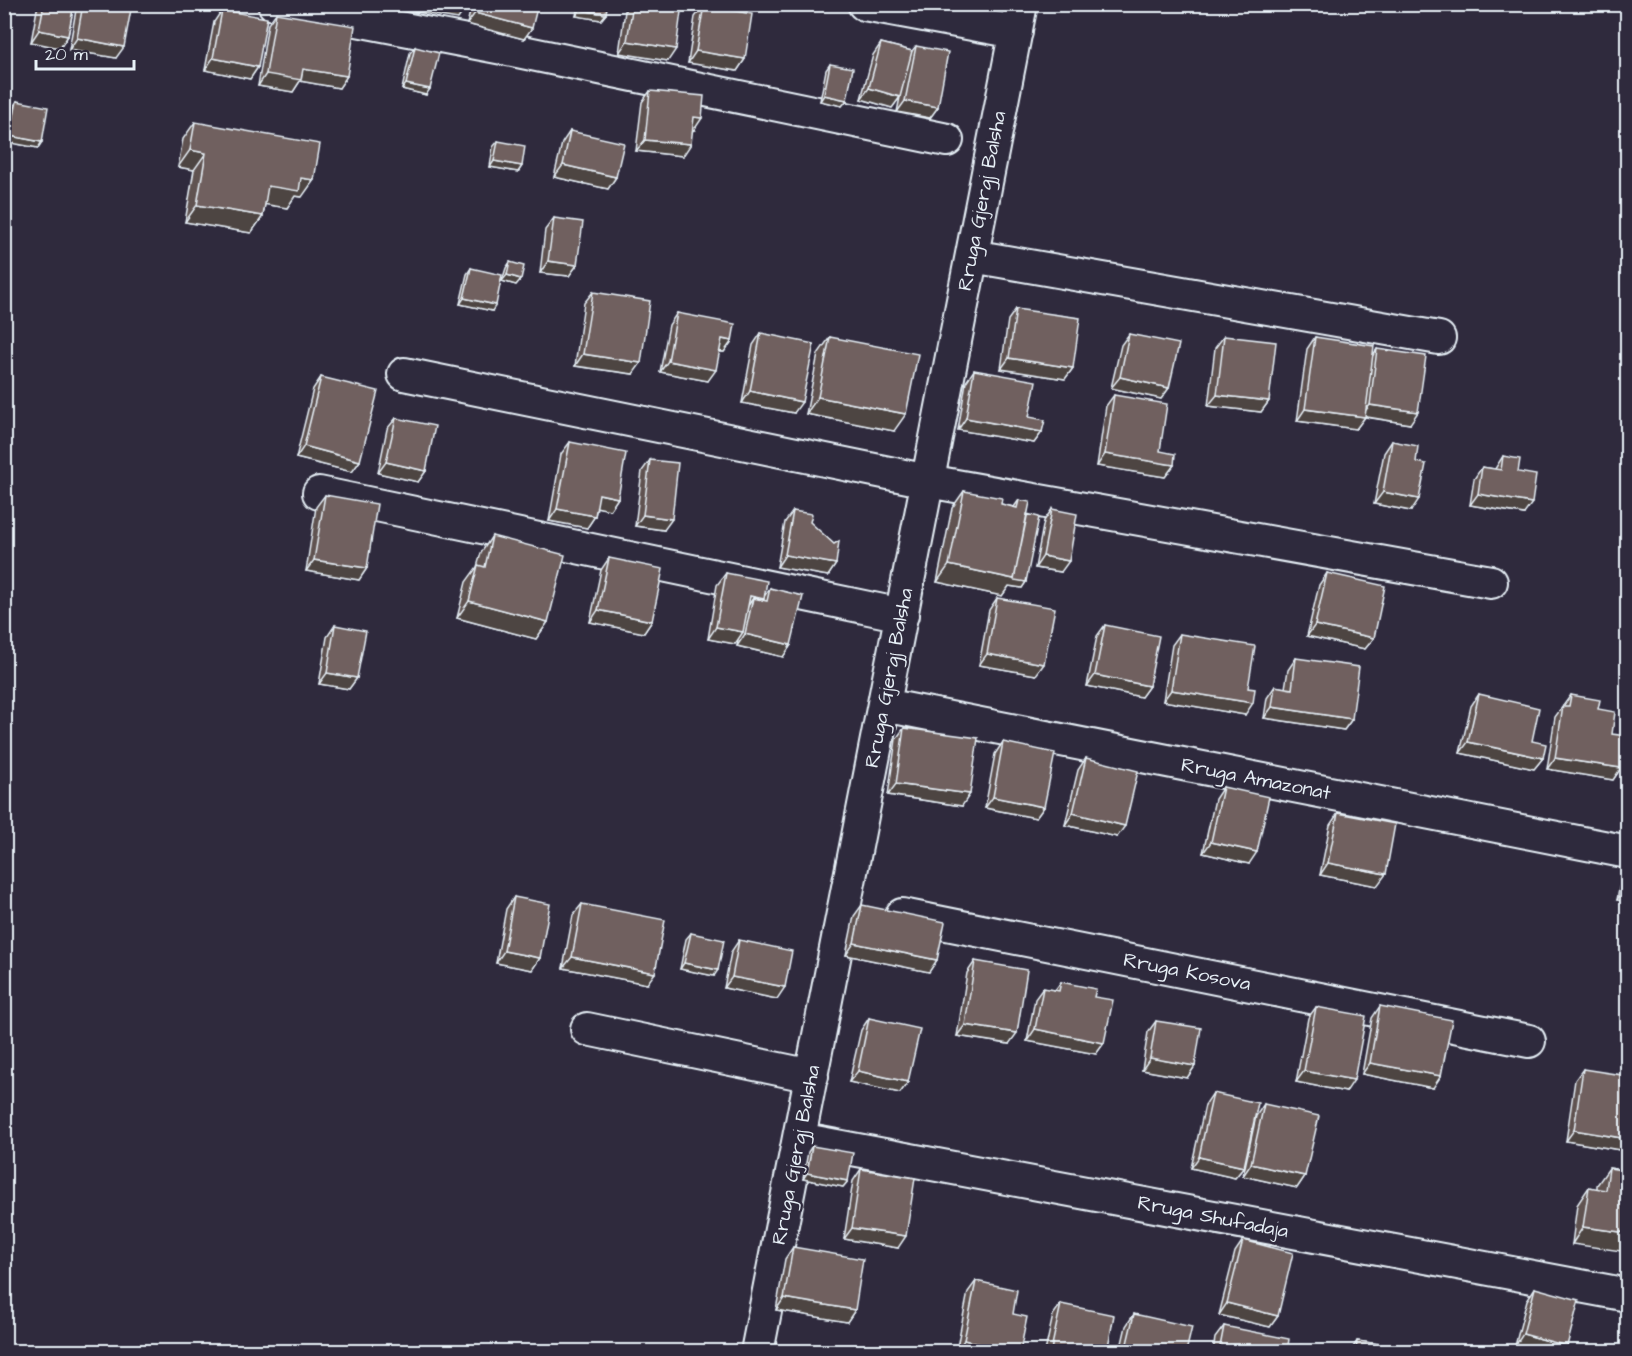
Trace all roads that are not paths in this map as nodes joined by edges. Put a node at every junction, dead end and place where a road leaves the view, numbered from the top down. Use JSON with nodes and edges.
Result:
{"nodes":[{"id":1,"x":274,"y":4,"type":"edge"},
{"id":2,"x":864,"y":4,"type":"edge"},
{"id":3,"x":1018,"y":18,"type":"edge"},
{"id":4,"x":947,"y":140,"type":"dead end"},
{"id":5,"x":972,"y":256,"type":"junction"},
{"id":6,"x":1439,"y":338,"type":"dead end"},
{"id":7,"x":404,"y":374,"type":"dead end"},
{"id":8,"x":928,"y":481,"type":"junction"},
{"id":9,"x":319,"y":493,"type":"dead end"},
{"id":10,"x":1491,"y":582,"type":"dead end"},
{"id":11,"x":902,"y":615,"type":"junction"},
{"id":12,"x":884,"y":705,"type":"junction"},
{"id":13,"x":1628,"y":852,"type":"edge"},
{"id":14,"x":864,"y":908,"type":"junction"},
{"id":15,"x":587,"y":1029,"type":"dead end"},
{"id":16,"x":1528,"y":1041,"type":"dead end"},
{"id":17,"x":812,"y":1076,"type":"junction"},
{"id":18,"x":799,"y":1139,"type":"junction"},
{"id":19,"x":1628,"y":1295,"type":"edge"},
{"id":20,"x":757,"y":1352,"type":"edge"}],
"edges":[{"from":1,"to":4,"type":"street"},
{"from":2,"to":3,"type":"street"},
{"from":3,"to":5,"type":"street","name":"Rruga Gjergj Balsha"},
{"from":5,"to":6,"type":"street"},
{"from":5,"to":8,"type":"street","name":"Rruga Gjergj Balsha"},
{"from":7,"to":8,"type":"street"},
{"from":8,"to":10,"type":"street"},
{"from":8,"to":11,"type":"street","name":"Rruga Gjergj Balsha"},
{"from":9,"to":11,"type":"street"},
{"from":11,"to":12,"type":"street","name":"Rruga Gjergj Balsha"},
{"from":12,"to":13,"type":"street","name":"Rruga Amazonat"},
{"from":12,"to":14,"type":"street","name":"Rruga Gjergj Balsha"},
{"from":14,"to":16,"type":"street","name":"Rruga Kosova"},
{"from":14,"to":17,"type":"street","name":"Rruga Gjergj Balsha"},
{"from":15,"to":17,"type":"street"},
{"from":17,"to":18,"type":"street","name":"Rruga Gjergj Balsha"},
{"from":18,"to":19,"type":"street","name":"Rruga Shufadaja"},
{"from":18,"to":20,"type":"street","name":"Rruga Gjergj Balsha"}]}
